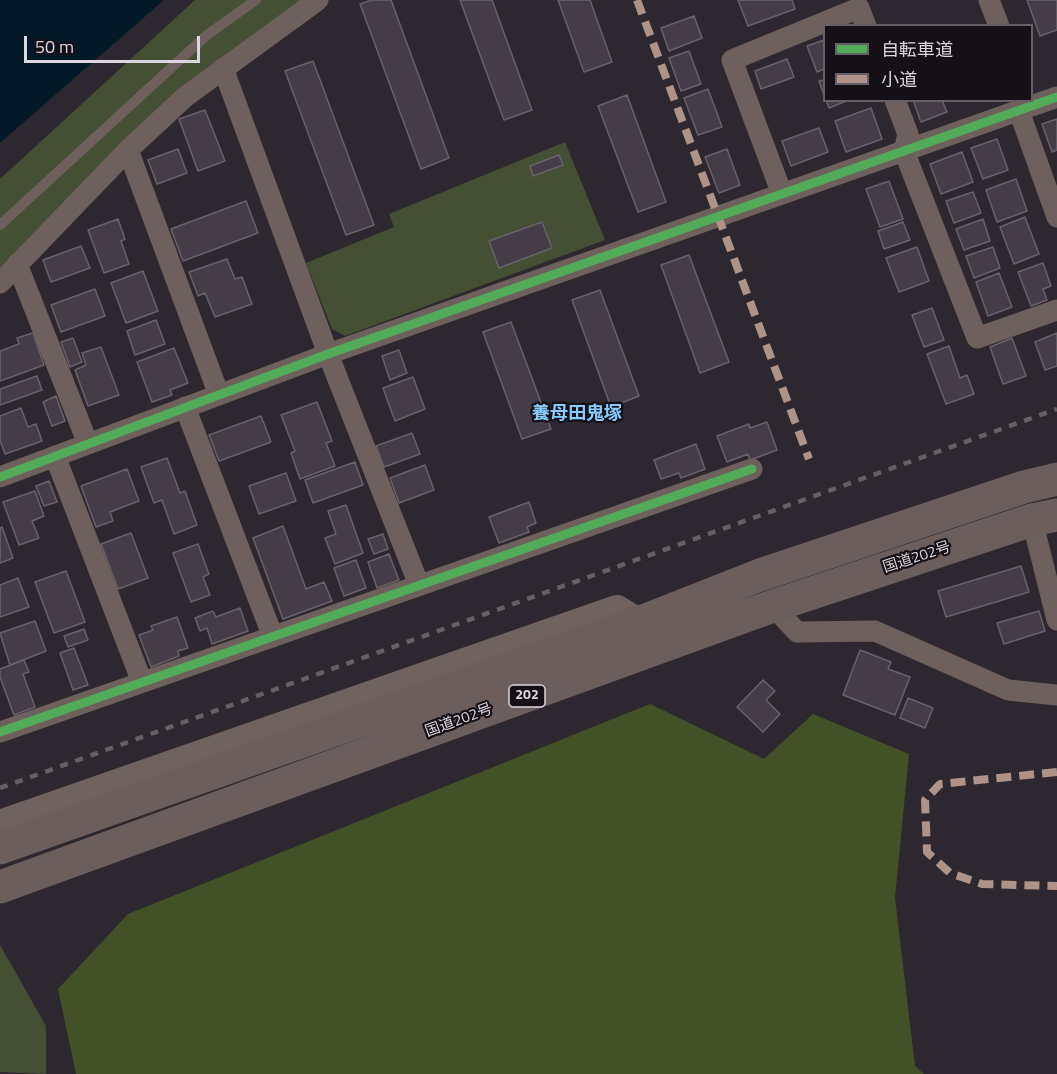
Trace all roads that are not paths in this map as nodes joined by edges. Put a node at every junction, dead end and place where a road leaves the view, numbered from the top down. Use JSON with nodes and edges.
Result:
{"nodes":[{"id":1,"x":256,"y":0,"type":"edge"},
{"id":2,"x":318,"y":0,"type":"edge"},
{"id":3,"x":989,"y":0,"type":"edge"},
{"id":4,"x":865,"y":24,"type":"edge"},
{"id":5,"x":998,"y":24,"type":"edge"},
{"id":6,"x":223,"y":68,"type":"junction"},
{"id":7,"x":1057,"y":98,"type":"edge"},
{"id":8,"x":896,"y":102,"type":"edge"},
{"id":9,"x":1021,"y":106,"type":"edge"},
{"id":10,"x":128,"y":150,"type":"junction"},
{"id":11,"x":904,"y":151,"type":"junction"},
{"id":12,"x":782,"y":194,"type":"junction"},
{"id":13,"x":1057,"y":217,"type":"edge"},
{"id":14,"x":0,"y":225,"type":"edge"},
{"id":15,"x":17,"y":264,"type":"junction"},
{"id":16,"x":0,"y":284,"type":"edge"},
{"id":17,"x":1057,"y":310,"type":"edge"},
{"id":18,"x":328,"y":354,"type":"junction"},
{"id":19,"x":219,"y":395,"type":"junction"},
{"id":20,"x":185,"y":408,"type":"junction"},
{"id":21,"x":88,"y":444,"type":"junction"},
{"id":22,"x":55,"y":456,"type":"junction"},
{"id":23,"x":752,"y":469,"type":"dead end"},
{"id":24,"x":0,"y":477,"type":"edge"},
{"id":25,"x":1057,"y":479,"type":"edge"},
{"id":26,"x":1045,"y":517,"type":"edge"},
{"id":27,"x":419,"y":585,"type":"junction"},
{"id":28,"x":773,"y":606,"type":"junction"},
{"id":29,"x":1057,"y":620,"type":"edge"},
{"id":30,"x":273,"y":637,"type":"junction"},
{"id":31,"x":142,"y":682,"type":"junction"},
{"id":32,"x":1057,"y":695,"type":"edge"},
{"id":33,"x":2,"y":726,"type":"edge"},
{"id":34,"x":3,"y":832,"type":"edge"},
{"id":35,"x":0,"y":887,"type":"edge"}],
"edges":[{"from":1,"to":14,"type":"lane"},
{"from":2,"to":6,"type":"street"},
{"from":3,"to":5,"type":"street"},
{"from":4,"to":12,"type":"street"},
{"from":6,"to":10,"type":"street"},
{"from":6,"to":18,"type":"street"},
{"from":7,"to":9,"type":"street"},
{"from":8,"to":11,"type":"street"},
{"from":9,"to":11,"type":"street"},
{"from":9,"to":13,"type":"street"},
{"from":10,"to":15,"type":"street"},
{"from":10,"to":19,"type":"street"},
{"from":11,"to":12,"type":"street"},
{"from":11,"to":17,"type":"street"},
{"from":12,"to":18,"type":"street"},
{"from":15,"to":16,"type":"street"},
{"from":15,"to":21,"type":"street"},
{"from":18,"to":19,"type":"street"},
{"from":18,"to":27,"type":"street"},
{"from":19,"to":20,"type":"street"},
{"from":20,"to":21,"type":"street"},
{"from":20,"to":30,"type":"street"},
{"from":21,"to":22,"type":"street"},
{"from":22,"to":24,"type":"street"},
{"from":22,"to":31,"type":"street"},
{"from":23,"to":27,"type":"street"},
{"from":25,"to":34,"type":"highway","number":"202"},
{"from":26,"to":28,"type":"highway","name":"国道202号","number":"202"},
{"from":26,"to":29,"type":"street"},
{"from":27,"to":30,"type":"street"},
{"from":28,"to":32,"type":"street"},
{"from":28,"to":35,"type":"highway","name":"国道202号","number":"202"},
{"from":30,"to":31,"type":"street"},
{"from":31,"to":33,"type":"street"}]}
